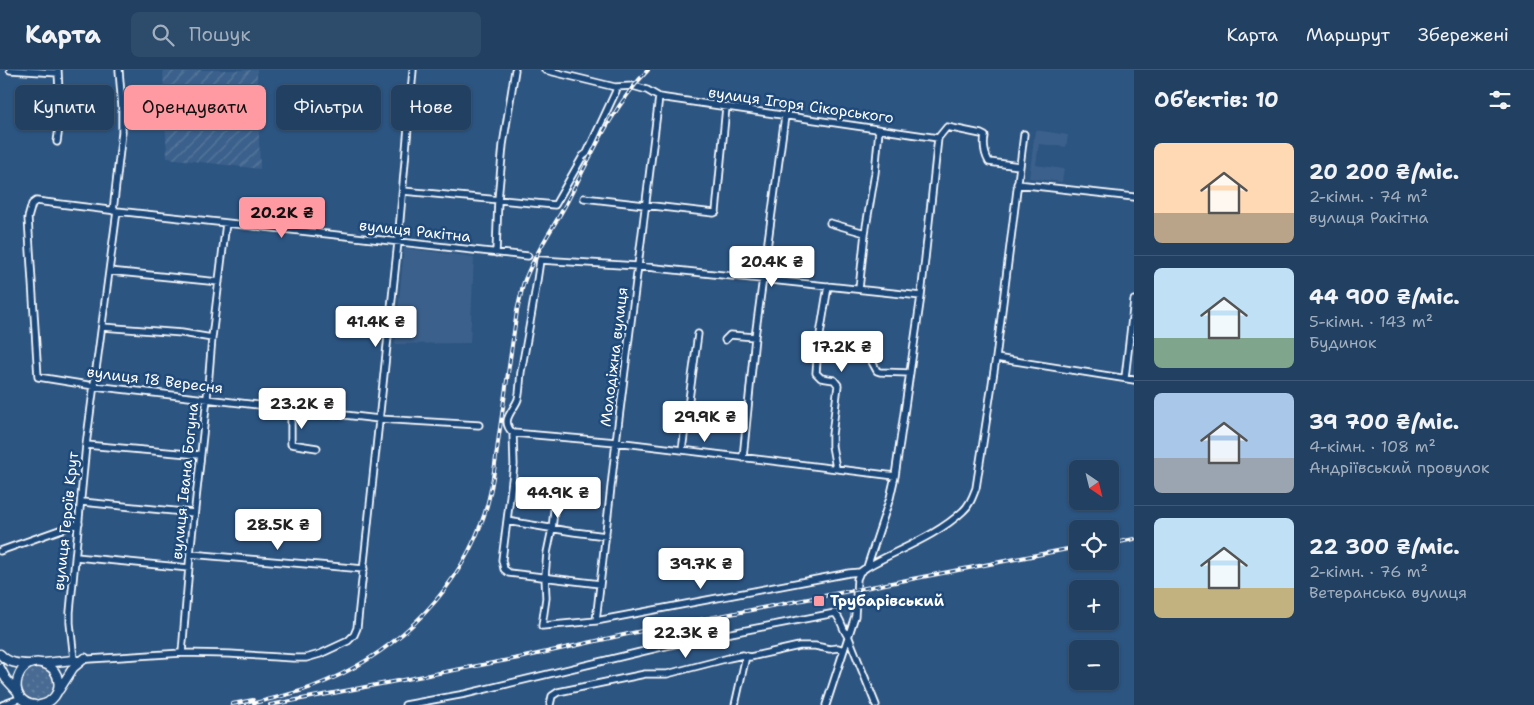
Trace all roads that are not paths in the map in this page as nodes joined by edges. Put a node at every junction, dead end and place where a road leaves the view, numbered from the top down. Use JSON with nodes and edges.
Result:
{"nodes":[{"id":1,"x":10,"y":70,"type":"edge"},
{"id":2,"x":119,"y":70,"type":"edge"},
{"id":3,"x":414,"y":70,"type":"edge"},
{"id":4,"x":515,"y":70,"type":"edge"},
{"id":5,"x":545,"y":70,"type":"edge"},
{"id":6,"x":58,"y":72,"type":"edge"},
{"id":7,"x":615,"y":87,"type":"junction"},
{"id":8,"x":659,"y":97,"type":"junction"},
{"id":9,"x":726,"y":107,"type":"junction"},
{"id":10,"x":785,"y":116,"type":"junction"},
{"id":11,"x":879,"y":130,"type":"junction"},
{"id":12,"x":1024,"y":134,"type":"dead end"},
{"id":13,"x":938,"y":138,"type":"junction"},
{"id":14,"x":57,"y":142,"type":"dead end"},
{"id":15,"x":1020,"y":166,"type":"junction"},
{"id":16,"x":1018,"y":184,"type":"junction"},
{"id":17,"x":403,"y":191,"type":"junction"},
{"id":18,"x":584,"y":198,"type":"dead end"},
{"id":19,"x":1134,"y":198,"type":"edge"},
{"id":20,"x":498,"y":200,"type":"junction"},
{"id":21,"x":645,"y":206,"type":"junction"},
{"id":22,"x":115,"y":211,"type":"junction"},
{"id":23,"x":226,"y":223,"type":"junction"},
{"id":24,"x":830,"y":223,"type":"dead end"},
{"id":25,"x":865,"y":232,"type":"junction"},
{"id":26,"x":398,"y":242,"type":"junction"},
{"id":27,"x":496,"y":253,"type":"junction"},
{"id":28,"x":528,"y":256,"type":"dead end"},
{"id":29,"x":637,"y":266,"type":"junction"},
{"id":30,"x":109,"y":271,"type":"junction"},
{"id":31,"x":763,"y":279,"type":"junction"},
{"id":32,"x":219,"y":282,"type":"junction"},
{"id":33,"x":828,"y":286,"type":"junction"},
{"id":34,"x":859,"y":290,"type":"junction"},
{"id":35,"x":921,"y":296,"type":"junction"},
{"id":36,"x":1134,"y":300,"type":"edge"},
{"id":37,"x":102,"y":327,"type":"junction"},
{"id":38,"x":698,"y":334,"type":"dead end"},
{"id":39,"x":755,"y":337,"type":"junction"},
{"id":40,"x":212,"y":338,"type":"junction"},
{"id":41,"x":725,"y":340,"type":"dead end"},
{"id":42,"x":996,"y":358,"type":"junction"},
{"id":43,"x":871,"y":360,"type":"dead end"},
{"id":44,"x":910,"y":373,"type":"junction"},
{"id":45,"x":38,"y":376,"type":"joint"},
{"id":46,"x":1125,"y":378,"type":"junction"},
{"id":47,"x":1134,"y":380,"type":"edge"},
{"id":48,"x":94,"y":386,"type":"junction"},
{"id":49,"x":207,"y":398,"type":"junction"},
{"id":50,"x":291,"y":408,"type":"junction"},
{"id":51,"x":379,"y":419,"type":"junction"},
{"id":52,"x":478,"y":425,"type":"dead end"},
{"id":53,"x":512,"y":433,"type":"junction"},
{"id":54,"x":616,"y":442,"type":"junction"},
{"id":55,"x":86,"y":445,"type":"junction"},
{"id":56,"x":317,"y":448,"type":"dead end"},
{"id":57,"x":682,"y":450,"type":"junction"},
{"id":58,"x":200,"y":455,"type":"junction"},
{"id":59,"x":743,"y":458,"type":"junction"},
{"id":60,"x":836,"y":468,"type":"junction"},
{"id":61,"x":895,"y":476,"type":"junction"},
{"id":62,"x":557,"y":483,"type":"dead end"},
{"id":63,"x":82,"y":502,"type":"junction"},
{"id":64,"x":194,"y":513,"type":"junction"},
{"id":65,"x":507,"y":521,"type":"junction"},
{"id":66,"x":79,"y":523,"type":"junction"},
{"id":67,"x":552,"y":529,"type":"junction"},
{"id":68,"x":606,"y":536,"type":"junction"},
{"id":69,"x":0,"y":551,"type":"edge"},
{"id":70,"x":190,"y":554,"type":"junction"},
{"id":71,"x":76,"y":557,"type":"junction"},
{"id":72,"x":867,"y":566,"type":"junction"},
{"id":73,"x":189,"y":568,"type":"junction"},
{"id":74,"x":364,"y":569,"type":"junction"},
{"id":75,"x":860,"y":572,"type":"junction"},
{"id":76,"x":545,"y":576,"type":"junction"},
{"id":77,"x":600,"y":584,"type":"junction"},
{"id":78,"x":596,"y":621,"type":"junction"},
{"id":79,"x":848,"y":638,"type":"junction"},
{"id":80,"x":844,"y":650,"type":"junction"},
{"id":81,"x":182,"y":653,"type":"junction"},
{"id":82,"x":0,"y":654,"type":"edge"},
{"id":83,"x":746,"y":656,"type":"junction"},
{"id":84,"x":85,"y":658,"type":"junction"},
{"id":85,"x":74,"y":660,"type":"junction"},
{"id":86,"x":43,"y":663,"type":"junction"},
{"id":87,"x":31,"y":664,"type":"junction"},
{"id":88,"x":0,"y":668,"type":"edge"},
{"id":89,"x":58,"y":692,"type":"junction"},
{"id":90,"x":19,"y":695,"type":"junction"},
{"id":91,"x":49,"y":703,"type":"edge"},
{"id":92,"x":2,"y":705,"type":"edge"},
{"id":93,"x":33,"y":705,"type":"edge"},
{"id":94,"x":40,"y":705,"type":"edge"},
{"id":95,"x":405,"y":705,"type":"edge"},
{"id":96,"x":550,"y":705,"type":"edge"},
{"id":97,"x":735,"y":705,"type":"edge"},
{"id":98,"x":826,"y":705,"type":"edge"},
{"id":99,"x":876,"y":705,"type":"edge"}],
"edges":[{"from":1,"to":6,"type":"street"},
{"from":2,"to":22,"type":"street","name":"вулиця Героїв Крут"},
{"from":3,"to":17,"type":"street"},
{"from":4,"to":20,"type":"street"},
{"from":5,"to":7,"type":"street","name":"вулиця Ігоря Сікорського"},
{"from":6,"to":14,"type":"street"},
{"from":7,"to":8,"type":"street","name":"вулиця Ігоря Сікорського"},
{"from":7,"to":20,"type":"street"},
{"from":8,"to":9,"type":"street","name":"вулиця Ігоря Сікорського"},
{"from":8,"to":21,"type":"street","name":"Молодіжна вулиця"},
{"from":9,"to":10,"type":"street","name":"вулиця Ігоря Сікорського"},
{"from":9,"to":21,"type":"street"},
{"from":10,"to":11,"type":"street","name":"вулиця Ігоря Сікорського"},
{"from":10,"to":31,"type":"street"},
{"from":11,"to":13,"type":"street","name":"вулиця Ігоря Сікорського"},
{"from":11,"to":25,"type":"street"},
{"from":12,"to":15,"type":"street"},
{"from":13,"to":15,"type":"street"},
{"from":13,"to":35,"type":"street"},
{"from":15,"to":16,"type":"street"},
{"from":16,"to":19,"type":"street"},
{"from":16,"to":42,"type":"street"},
{"from":17,"to":20,"type":"street"},
{"from":17,"to":26,"type":"street"},
{"from":18,"to":21,"type":"street"},
{"from":20,"to":27,"type":"street"},
{"from":21,"to":29,"type":"street","name":"Молодіжна вулиця"},
{"from":22,"to":23,"type":"street","name":"вулиця Ракітна"},
{"from":22,"to":30,"type":"street","name":"вулиця Героїв Крут"},
{"from":22,"to":45,"type":"street","name":"вулиця Ракітна"},
{"from":23,"to":26,"type":"street","name":"вулиця Ракітна"},
{"from":23,"to":32,"type":"street","name":"вулиця Івана Богуна"},
{"from":24,"to":25,"type":"street"},
{"from":25,"to":34,"type":"street"},
{"from":26,"to":27,"type":"street","name":"вулиця Ракітна"},
{"from":26,"to":51,"type":"street"},
{"from":27,"to":28,"type":"street","name":"вулиця Ракітна"},
{"from":29,"to":31,"type":"street"},
{"from":29,"to":53,"type":"street"},
{"from":29,"to":54,"type":"street","name":"Молодіжна вулиця"},
{"from":30,"to":32,"type":"street"},
{"from":30,"to":37,"type":"street","name":"вулиця Героїв Крут"},
{"from":31,"to":33,"type":"street"},
{"from":31,"to":39,"type":"street"},
{"from":32,"to":40,"type":"street","name":"вулиця Івана Богуна"},
{"from":33,"to":34,"type":"street"},
{"from":33,"to":60,"type":"street"},
{"from":34,"to":35,"type":"street"},
{"from":35,"to":44,"type":"street"},
{"from":36,"to":46,"type":"street"},
{"from":37,"to":40,"type":"street"},
{"from":37,"to":48,"type":"street","name":"вулиця Героїв Крут"},
{"from":38,"to":57,"type":"street"},
{"from":39,"to":41,"type":"street"},
{"from":39,"to":59,"type":"street"},
{"from":40,"to":49,"type":"street","name":"вулиця Івана Богуна"},
{"from":42,"to":46,"type":"street"},
{"from":42,"to":72,"type":"street"},
{"from":43,"to":44,"type":"street"},
{"from":44,"to":61,"type":"street"},
{"from":45,"to":48,"type":"street","name":"вулиця 18 Вересня"},
{"from":46,"to":47,"type":"street"},
{"from":48,"to":49,"type":"street","name":"вулиця 18 Вересня"},
{"from":48,"to":55,"type":"street","name":"вулиця Героїв Крут"},
{"from":49,"to":50,"type":"street","name":"вулиця 18 Вересня"},
{"from":49,"to":58,"type":"street","name":"вулиця Івана Богуна"},
{"from":50,"to":51,"type":"street","name":"вулиця 18 Вересня"},
{"from":50,"to":56,"type":"street"},
{"from":51,"to":52,"type":"street","name":"вулиця 18 Вересня"},
{"from":51,"to":74,"type":"street"},
{"from":53,"to":54,"type":"street"},
{"from":53,"to":65,"type":"street"},
{"from":54,"to":57,"type":"street"},
{"from":54,"to":68,"type":"street","name":"Молодіжна вулиця"},
{"from":55,"to":58,"type":"street"},
{"from":55,"to":63,"type":"street","name":"вулиця Героїв Крут"},
{"from":57,"to":59,"type":"street"},
{"from":58,"to":64,"type":"street","name":"вулиця Івана Богуна"},
{"from":59,"to":60,"type":"street"},
{"from":60,"to":61,"type":"street"},
{"from":61,"to":72,"type":"street"},
{"from":62,"to":67,"type":"street"},
{"from":63,"to":64,"type":"street"},
{"from":63,"to":66,"type":"street","name":"вулиця Героїв Крут"},
{"from":64,"to":70,"type":"street","name":"вулиця Івана Богуна"},
{"from":65,"to":67,"type":"street"},
{"from":65,"to":76,"type":"street"},
{"from":66,"to":69,"type":"street"},
{"from":66,"to":71,"type":"street","name":"вулиця Героїв Крут"},
{"from":67,"to":68,"type":"street"},
{"from":67,"to":76,"type":"street"},
{"from":68,"to":77,"type":"street","name":"Молодіжна вулиця"},
{"from":70,"to":73,"type":"street","name":"вулиця Івана Богуна"},
{"from":70,"to":74,"type":"street"},
{"from":71,"to":73,"type":"street"},
{"from":71,"to":85,"type":"street","name":"вулиця Героїв Крут"},
{"from":72,"to":75,"type":"street"},
{"from":73,"to":81,"type":"street","name":"вулиця Івана Богуна"},
{"from":74,"to":81,"type":"street"},
{"from":75,"to":78,"type":"street"},
{"from":75,"to":79,"type":"street"},
{"from":76,"to":77,"type":"street"},
{"from":76,"to":78,"type":"street"},
{"from":77,"to":78,"type":"street","name":"Молодіжна вулиця"},
{"from":79,"to":80,"type":"street"},
{"from":79,"to":95,"type":"street"},
{"from":79,"to":99,"type":"street"},
{"from":80,"to":83,"type":"street"},
{"from":80,"to":98,"type":"street"},
{"from":81,"to":84,"type":"street"},
{"from":82,"to":87,"type":"main road"},
{"from":83,"to":96,"type":"street"},
{"from":83,"to":97,"type":"street"},
{"from":84,"to":85,"type":"street"},
{"from":84,"to":89,"type":"main road"},
{"from":85,"to":86,"type":"main road"},
{"from":86,"to":87,"type":"main road"},
{"from":86,"to":89,"type":"main road"},
{"from":87,"to":90,"type":"main road"},
{"from":88,"to":90,"type":"main road"},
{"from":89,"to":91,"type":"main road"},
{"from":90,"to":92,"type":"street"},
{"from":90,"to":93,"type":"main road"},
{"from":91,"to":94,"type":"main road"}]}
